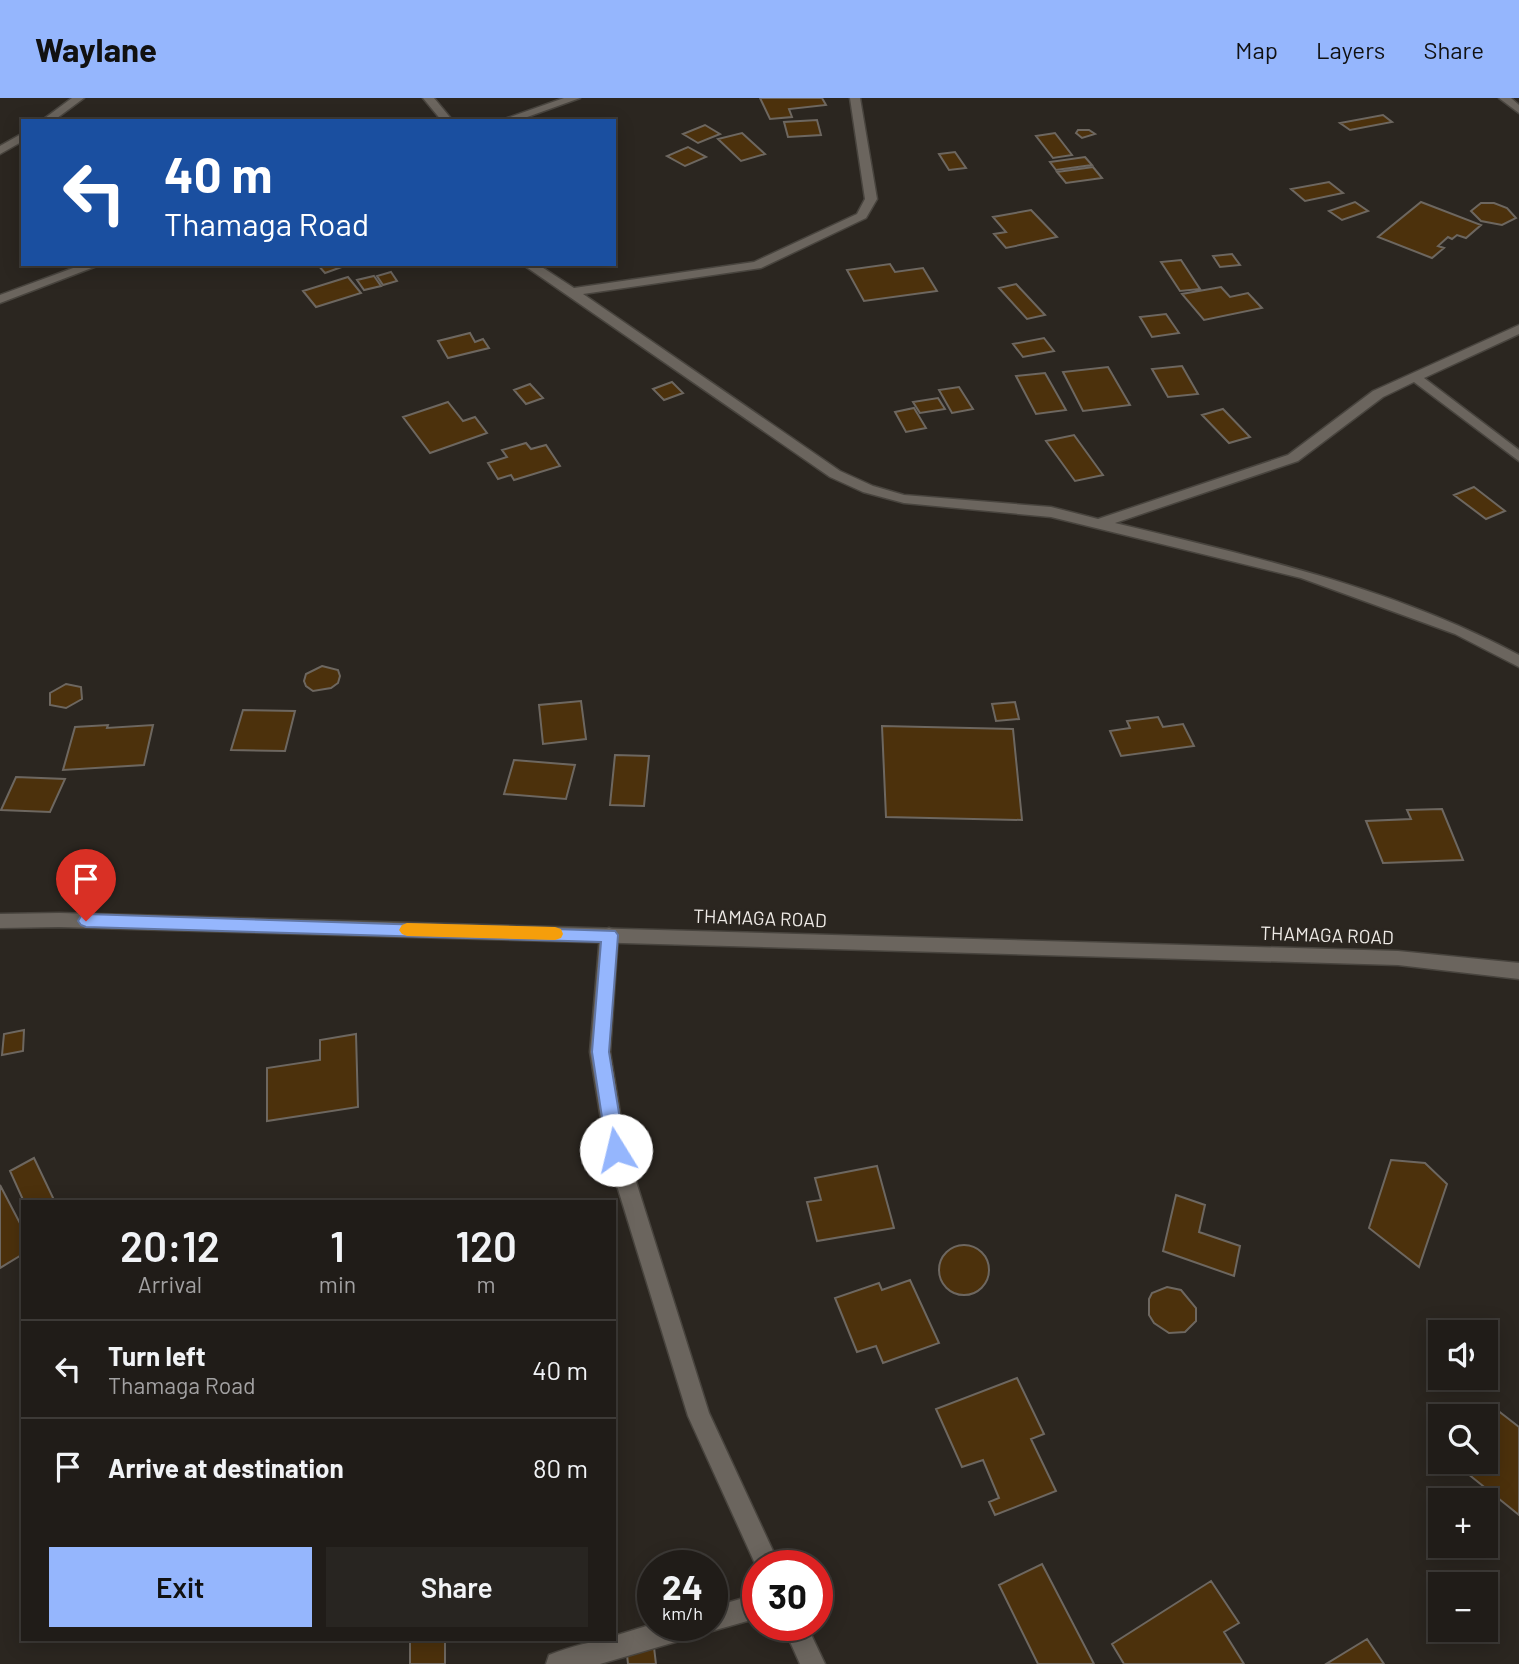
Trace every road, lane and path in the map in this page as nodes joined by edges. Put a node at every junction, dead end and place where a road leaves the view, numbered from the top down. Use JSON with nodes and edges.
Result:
{"nodes":[{"id":1,"x":79,"y":98,"type":"edge"},
{"id":2,"x":428,"y":98,"type":"edge"},
{"id":3,"x":575,"y":98,"type":"edge"},
{"id":4,"x":855,"y":98,"type":"edge"},
{"id":5,"x":1504,"y":98,"type":"edge"},
{"id":6,"x":1519,"y":110,"type":"edge"},
{"id":7,"x":49,"y":119,"type":"edge"},
{"id":8,"x":446,"y":119,"type":"edge"},
{"id":9,"x":509,"y":119,"type":"edge"},
{"id":10,"x":21,"y":137,"type":"edge"},
{"id":11,"x":0,"y":151,"type":"edge"},
{"id":12,"x":91,"y":266,"type":"edge"},
{"id":13,"x":531,"y":266,"type":"edge"},
{"id":14,"x":572,"y":292,"type":"junction"},
{"id":15,"x":0,"y":299,"type":"edge"},
{"id":16,"x":1519,"y":329,"type":"edge"},
{"id":17,"x":1415,"y":377,"type":"junction"},
{"id":18,"x":1519,"y":457,"type":"edge"},
{"id":19,"x":1097,"y":523,"type":"junction"},
{"id":20,"x":1519,"y":662,"type":"edge"},
{"id":21,"x":0,"y":921,"type":"edge"},
{"id":22,"x":609,"y":935,"type":"junction"},
{"id":23,"x":1519,"y":971,"type":"edge"},
{"id":24,"x":761,"y":1550,"type":"edge"},
{"id":25,"x":637,"y":1641,"type":"edge"},
{"id":26,"x":802,"y":1641,"type":"edge"},
{"id":27,"x":558,"y":1664,"type":"edge"},
{"id":28,"x":813,"y":1664,"type":"edge"}],
"edges":[{"from":1,"to":7,"type":"main road"},
{"from":2,"to":8,"type":"main road"},
{"from":3,"to":9,"type":"main road"},
{"from":4,"to":14,"type":"main road"},
{"from":5,"to":6,"type":"main road"},
{"from":10,"to":11,"type":"main road"},
{"from":12,"to":15,"type":"main road"},
{"from":13,"to":14,"type":"main road"},
{"from":14,"to":19,"type":"main road"},
{"from":16,"to":17,"type":"main road"},
{"from":17,"to":18,"type":"main road"},
{"from":17,"to":19,"type":"main road"},
{"from":19,"to":20,"type":"main road"},
{"from":21,"to":22,"type":"main road","name":"THAMAGA ROAD"},
{"from":22,"to":23,"type":"main road","name":"THAMAGA ROAD"},
{"from":22,"to":24,"type":"main road"},
{"from":25,"to":27,"type":"main road"},
{"from":26,"to":28,"type":"main road"}]}
